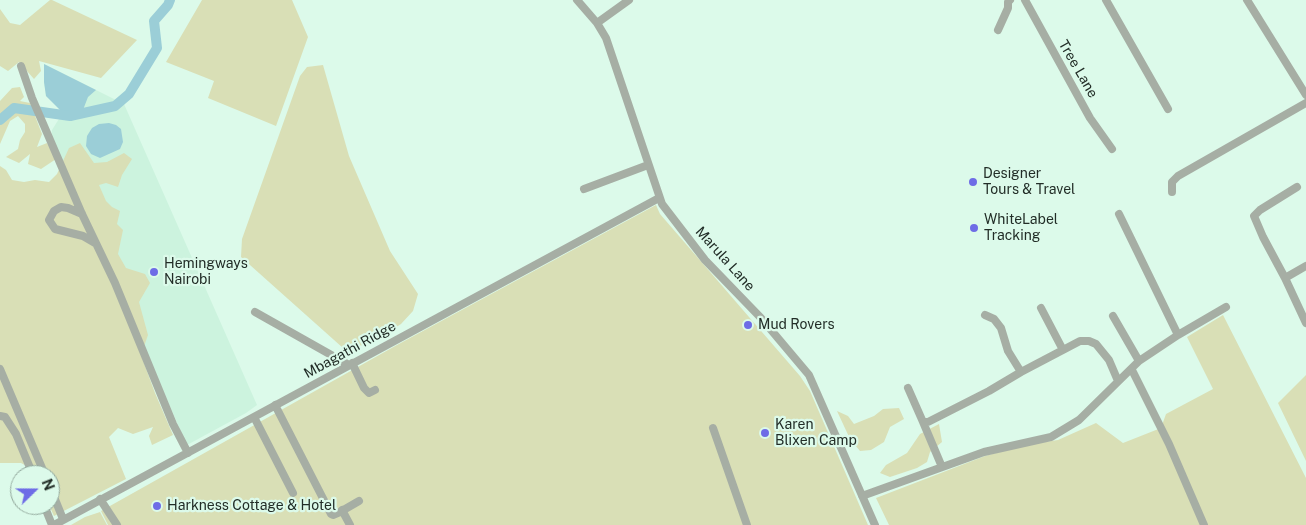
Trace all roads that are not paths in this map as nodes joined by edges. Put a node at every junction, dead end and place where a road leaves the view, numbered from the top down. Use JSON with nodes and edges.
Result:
{"nodes":[{"id":1,"x":577,"y":0,"type":"edge"},
{"id":2,"x":629,"y":0,"type":"edge"},
{"id":3,"x":1025,"y":0,"type":"edge"},
{"id":4,"x":1106,"y":0,"type":"edge"},
{"id":5,"x":1247,"y":0,"type":"edge"},
{"id":6,"x":1008,"y":1,"type":"edge"},
{"id":7,"x":597,"y":23,"type":"junction"},
{"id":8,"x":998,"y":30,"type":"dead end"},
{"id":9,"x":21,"y":66,"type":"dead end"},
{"id":10,"x":1306,"y":96,"type":"edge"},
{"id":11,"x":1306,"y":103,"type":"edge"},
{"id":12,"x":1168,"y":109,"type":"dead end"},
{"id":13,"x":1112,"y":149,"type":"dead end"},
{"id":14,"x":648,"y":165,"type":"junction"},
{"id":15,"x":1297,"y":187,"type":"dead end"},
{"id":16,"x":584,"y":189,"type":"dead end"},
{"id":17,"x":1172,"y":192,"type":"dead end"},
{"id":18,"x":659,"y":198,"type":"junction"},
{"id":19,"x":82,"y":214,"type":"junction"},
{"id":20,"x":1120,"y":214,"type":"dead end"},
{"id":21,"x":95,"y":243,"type":"junction"},
{"id":22,"x":1306,"y":266,"type":"edge"},
{"id":23,"x":1284,"y":278,"type":"junction"},
{"id":24,"x":1226,"y":306,"type":"dead end"},
{"id":25,"x":1041,"y":308,"type":"dead end"},
{"id":26,"x":256,"y":312,"type":"dead end"},
{"id":27,"x":984,"y":315,"type":"dead end"},
{"id":28,"x":1112,"y":316,"type":"dead end"},
{"id":29,"x":1306,"y":323,"type":"edge"},
{"id":30,"x":1178,"y":335,"type":"junction"},
{"id":31,"x":1063,"y":350,"type":"junction"},
{"id":32,"x":1139,"y":362,"type":"junction"},
{"id":33,"x":350,"y":364,"type":"junction"},
{"id":34,"x":0,"y":369,"type":"edge"},
{"id":35,"x":1132,"y":370,"type":"junction"},
{"id":36,"x":1021,"y":372,"type":"junction"},
{"id":37,"x":1118,"y":381,"type":"junction"},
{"id":38,"x":908,"y":388,"type":"dead end"},
{"id":39,"x":375,"y":390,"type":"dead end"},
{"id":40,"x":275,"y":405,"type":"junction"},
{"id":41,"x":0,"y":416,"type":"edge"},
{"id":42,"x":254,"y":417,"type":"junction"},
{"id":43,"x":922,"y":422,"type":"junction"},
{"id":44,"x":713,"y":428,"type":"dead end"},
{"id":45,"x":188,"y":453,"type":"junction"},
{"id":46,"x":29,"y":465,"type":"edge"},
{"id":47,"x":41,"y":465,"type":"edge"},
{"id":48,"x":942,"y":467,"type":"junction"},
{"id":49,"x":293,"y":493,"type":"dead end"},
{"id":50,"x":862,"y":496,"type":"junction"},
{"id":51,"x":100,"y":499,"type":"junction"},
{"id":52,"x":359,"y":501,"type":"dead end"},
{"id":53,"x":342,"y":510,"type":"junction"},
{"id":54,"x":60,"y":512,"type":"edge"},
{"id":55,"x":63,"y":519,"type":"junction"},
{"id":56,"x":53,"y":525,"type":"edge"},
{"id":57,"x":117,"y":525,"type":"edge"},
{"id":58,"x":350,"y":525,"type":"edge"},
{"id":59,"x":747,"y":525,"type":"edge"},
{"id":60,"x":875,"y":525,"type":"edge"},
{"id":61,"x":1204,"y":525,"type":"edge"}],
"edges":[{"from":1,"to":7,"type":"street","name":"Marula Lane"},
{"from":2,"to":7,"type":"street"},
{"from":3,"to":13,"type":"street","name":"Tree Lane"},
{"from":4,"to":12,"type":"street"},
{"from":5,"to":10,"type":"street"},
{"from":6,"to":8,"type":"street"},
{"from":7,"to":14,"type":"street","name":"Marula Lane"},
{"from":9,"to":19,"type":"street"},
{"from":11,"to":17,"type":"street"},
{"from":14,"to":16,"type":"street"},
{"from":14,"to":18,"type":"street","name":"Marula Lane"},
{"from":15,"to":23,"type":"street"},
{"from":18,"to":33,"type":"street","name":"Mbagathi Ridge"},
{"from":18,"to":50,"type":"street","name":"Marula Lane"},
{"from":19,"to":21,"type":"street"},
{"from":19,"to":21,"type":"street"},
{"from":20,"to":30,"type":"street"},
{"from":21,"to":45,"type":"street"},
{"from":22,"to":23,"type":"street"},
{"from":23,"to":29,"type":"street"},
{"from":24,"to":30,"type":"street"},
{"from":25,"to":31,"type":"street"},
{"from":26,"to":33,"type":"street"},
{"from":27,"to":36,"type":"street"},
{"from":28,"to":32,"type":"street"},
{"from":30,"to":32,"type":"street"},
{"from":31,"to":36,"type":"street"},
{"from":31,"to":37,"type":"street"},
{"from":32,"to":35,"type":"street"},
{"from":33,"to":39,"type":"street"},
{"from":33,"to":40,"type":"street","name":"Mbagathi Ridge"},
{"from":34,"to":47,"type":"street"},
{"from":35,"to":37,"type":"street"},
{"from":35,"to":61,"type":"street"},
{"from":36,"to":43,"type":"street"},
{"from":37,"to":48,"type":"street"},
{"from":38,"to":43,"type":"street"},
{"from":40,"to":42,"type":"street","name":"Mbagathi Ridge"},
{"from":40,"to":53,"type":"street"},
{"from":41,"to":46,"type":"street"},
{"from":42,"to":45,"type":"street","name":"Mbagathi Ridge"},
{"from":42,"to":49,"type":"street"},
{"from":43,"to":48,"type":"street"},
{"from":44,"to":59,"type":"street"},
{"from":45,"to":51,"type":"street","name":"Mbagathi Ridge"},
{"from":48,"to":50,"type":"street"},
{"from":50,"to":60,"type":"street","name":"Marula Lane"},
{"from":51,"to":55,"type":"street","name":"Mbagathi Ridge"},
{"from":51,"to":57,"type":"street"},
{"from":52,"to":53,"type":"street"},
{"from":53,"to":58,"type":"street"},
{"from":54,"to":55,"type":"street"},
{"from":55,"to":56,"type":"street","name":"Mbagathi Ridge"}]}
